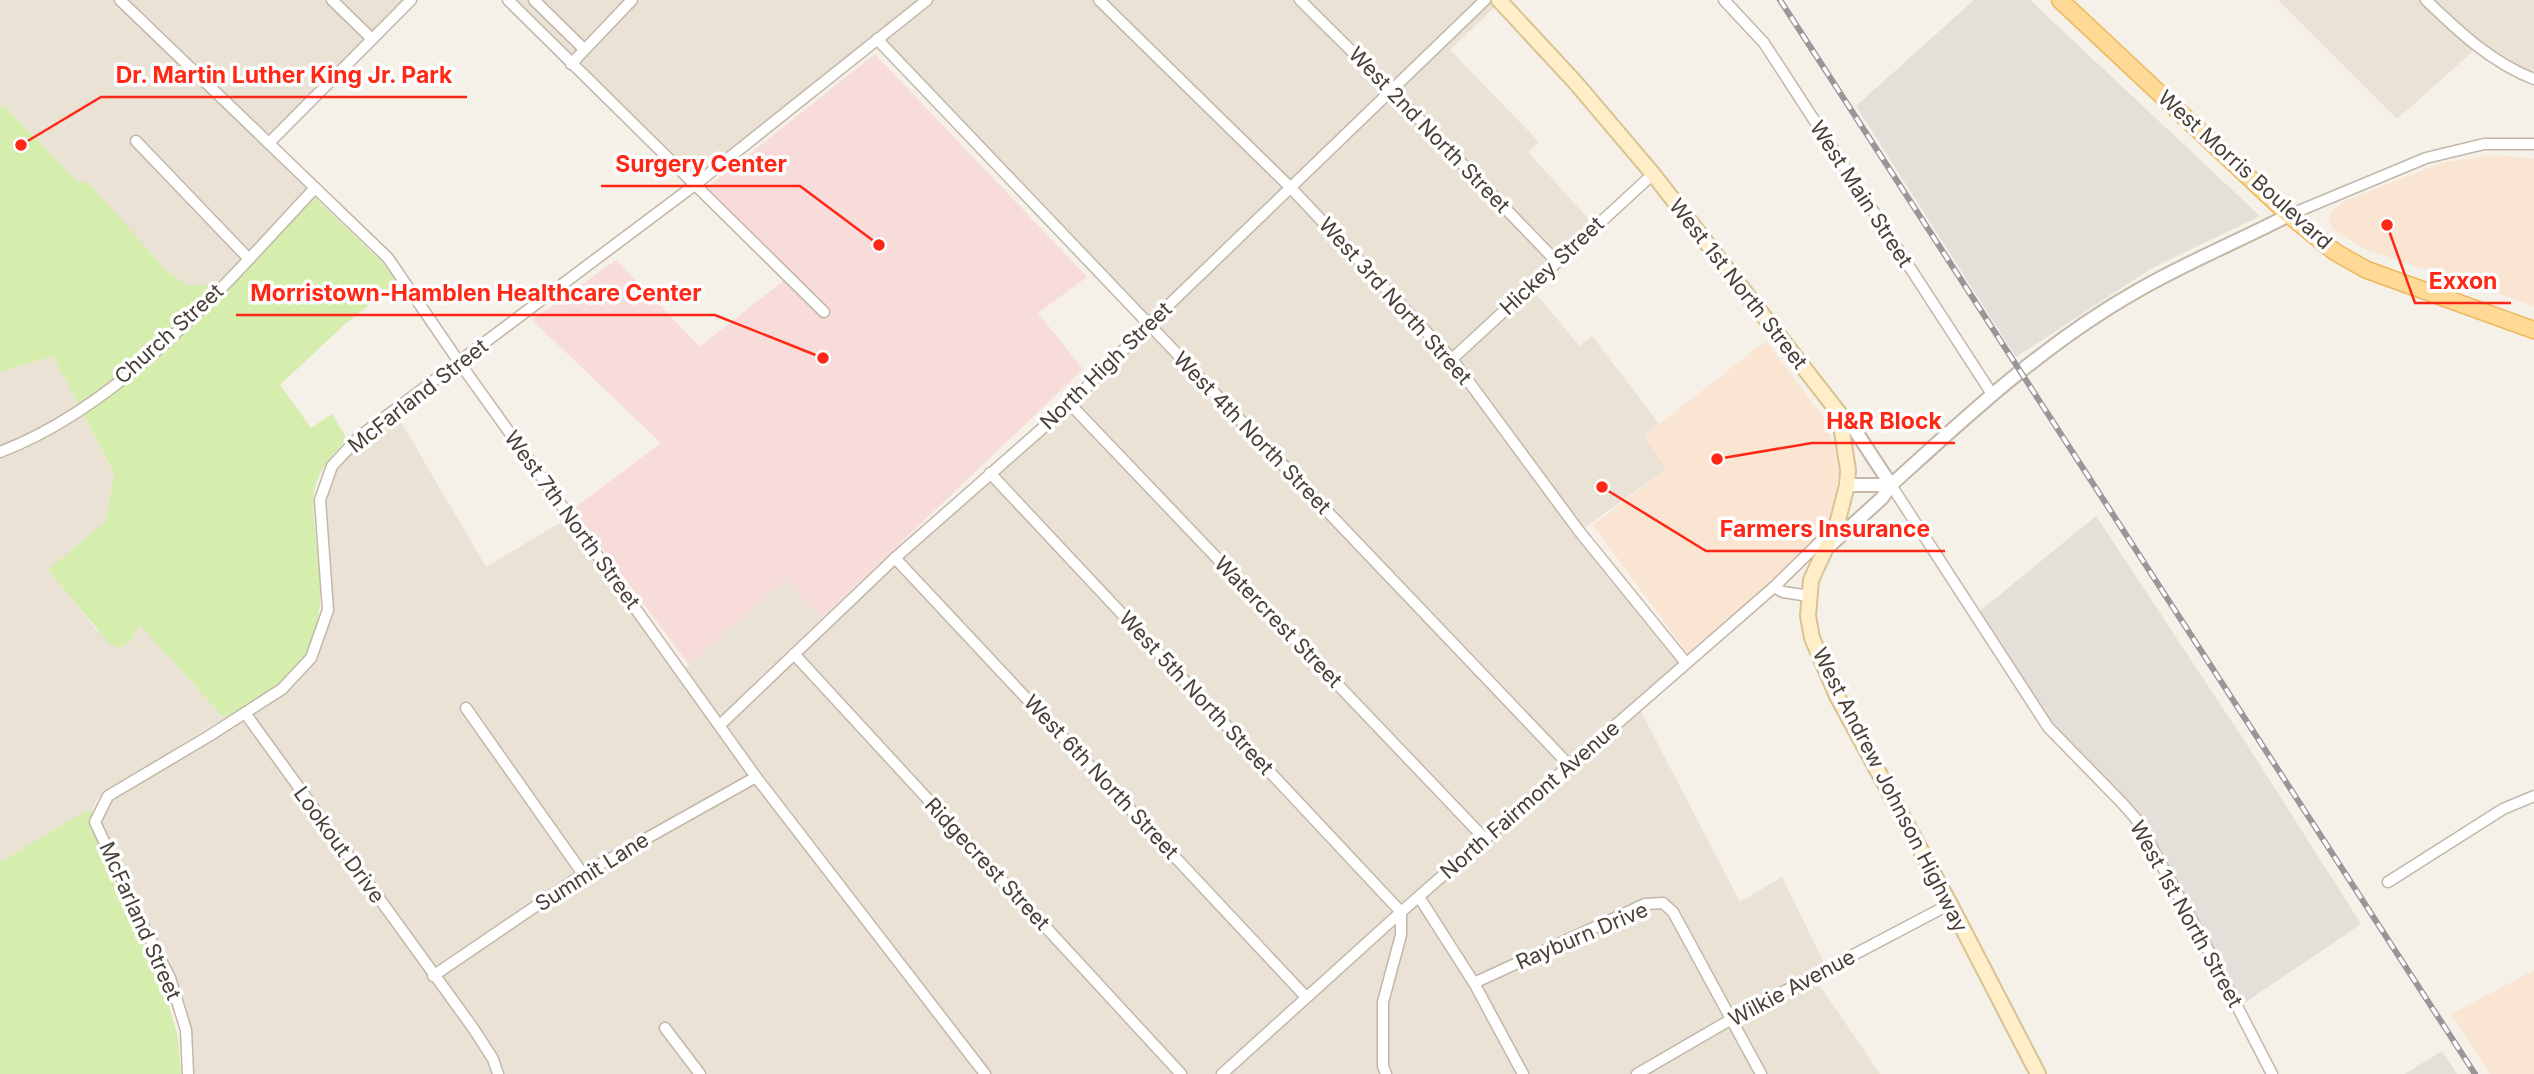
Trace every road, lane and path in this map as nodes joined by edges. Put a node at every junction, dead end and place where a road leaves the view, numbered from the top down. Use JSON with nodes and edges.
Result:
{"nodes":[{"id":1,"x":120,"y":0,"type":"edge"},
{"id":2,"x":332,"y":0,"type":"edge"},
{"id":3,"x":411,"y":0,"type":"edge"},
{"id":4,"x":508,"y":0,"type":"edge"},
{"id":5,"x":534,"y":0,"type":"edge"},
{"id":6,"x":632,"y":0,"type":"edge"},
{"id":7,"x":928,"y":0,"type":"edge"},
{"id":8,"x":1099,"y":0,"type":"edge"},
{"id":9,"x":1300,"y":0,"type":"edge"},
{"id":10,"x":1485,"y":0,"type":"edge"},
{"id":11,"x":1499,"y":0,"type":"edge"},
{"id":12,"x":1724,"y":0,"type":"edge"},
{"id":13,"x":2060,"y":0,"type":"edge"},
{"id":14,"x":2426,"y":0,"type":"edge"},
{"id":15,"x":371,"y":38,"type":"junction"},
{"id":16,"x":877,"y":39,"type":"junction"},
{"id":17,"x":584,"y":49,"type":"junction"},
{"id":18,"x":571,"y":64,"type":"junction"},
{"id":19,"x":2534,"y":79,"type":"edge"},
{"id":20,"x":1392,"y":91,"type":"junction"},
{"id":21,"x":136,"y":141,"type":"dead end"},
{"id":22,"x":269,"y":143,"type":"junction"},
{"id":23,"x":2534,"y":144,"type":"edge"},
{"id":24,"x":1653,"y":174,"type":"junction"},
{"id":25,"x":696,"y":184,"type":"junction"},
{"id":26,"x":1290,"y":187,"type":"junction"},
{"id":27,"x":315,"y":188,"type":"junction"},
{"id":28,"x":2289,"y":215,"type":"junction"},
{"id":29,"x":249,"y":259,"type":"junction"},
{"id":30,"x":1558,"y":262,"type":"junction"},
{"id":31,"x":824,"y":312,"type":"dead end"},
{"id":32,"x":1148,"y":325,"type":"junction"},
{"id":33,"x":2534,"y":330,"type":"edge"},
{"id":34,"x":1452,"y":359,"type":"junction"},
{"id":35,"x":458,"y":362,"type":"junction"},
{"id":36,"x":1992,"y":394,"type":"junction"},
{"id":37,"x":1070,"y":404,"type":"junction"},
{"id":38,"x":1839,"y":413,"type":"junction"},
{"id":39,"x":0,"y":453,"type":"edge"},
{"id":40,"x":990,"y":473,"type":"junction"},
{"id":41,"x":1847,"y":485,"type":"junction"},
{"id":42,"x":1891,"y":485,"type":"junction"},
{"id":43,"x":1837,"y":524,"type":"junction"},
{"id":44,"x":1823,"y":551,"type":"junction"},
{"id":45,"x":895,"y":558,"type":"junction"},
{"id":46,"x":1774,"y":587,"type":"junction"},
{"id":47,"x":1809,"y":596,"type":"junction"},
{"id":48,"x":793,"y":654,"type":"junction"},
{"id":49,"x":1686,"y":663,"type":"junction"},
{"id":50,"x":466,"y":708,"type":"dead end"},
{"id":51,"x":245,"y":713,"type":"junction"},
{"id":52,"x":720,"y":724,"type":"junction"},
{"id":53,"x":1570,"y":766,"type":"junction"},
{"id":54,"x":756,"y":777,"type":"junction"},
{"id":55,"x":2534,"y":796,"type":"edge"},
{"id":56,"x":1486,"y":840,"type":"junction"},
{"id":57,"x":583,"y":874,"type":"junction"},
{"id":58,"x":2388,"y":882,"type":"dead end"},
{"id":59,"x":1419,"y":897,"type":"junction"},
{"id":60,"x":1950,"y":904,"type":"junction"},
{"id":61,"x":1401,"y":912,"type":"junction"},
{"id":62,"x":433,"y":976,"type":"junction"},
{"id":63,"x":1474,"y":983,"type":"junction"},
{"id":64,"x":1306,"y":997,"type":"junction"},
{"id":65,"x":1730,"y":1020,"type":"junction"},
{"id":66,"x":665,"y":1028,"type":"dead end"},
{"id":67,"x":1384,"y":1071,"type":"edge"},
{"id":68,"x":188,"y":1074,"type":"edge"},
{"id":69,"x":498,"y":1074,"type":"edge"},
{"id":70,"x":700,"y":1074,"type":"edge"},
{"id":71,"x":985,"y":1074,"type":"edge"},
{"id":72,"x":1181,"y":1074,"type":"edge"},
{"id":73,"x":1222,"y":1074,"type":"edge"},
{"id":74,"x":1523,"y":1074,"type":"edge"},
{"id":75,"x":1637,"y":1074,"type":"edge"},
{"id":76,"x":1761,"y":1074,"type":"edge"},
{"id":77,"x":2038,"y":1074,"type":"edge"},
{"id":78,"x":2272,"y":1074,"type":"edge"}],
"edges":[{"from":1,"to":22,"type":"street","name":"West 7th North Street"},
{"from":2,"to":15,"type":"street"},
{"from":3,"to":15,"type":"street"},
{"from":4,"to":18,"type":"street"},
{"from":5,"to":17,"type":"street"},
{"from":6,"to":17,"type":"street"},
{"from":7,"to":16,"type":"street","name":"McFarland Street"},
{"from":8,"to":26,"type":"street","name":"West 3rd North Street"},
{"from":9,"to":20,"type":"street","name":"West 2nd North Street"},
{"from":10,"to":20,"type":"street","name":"North High Street"},
{"from":11,"to":24,"type":"main road","name":"West 1st North Street"},
{"from":12,"to":36,"type":"street","name":"West Main Street"},
{"from":13,"to":28,"type":"main road","name":"West Morris Boulevard"},
{"from":14,"to":19,"type":"street"},
{"from":15,"to":22,"type":"street"},
{"from":16,"to":25,"type":"street","name":"McFarland Street"},
{"from":16,"to":32,"type":"street","name":"West 4th North Street"},
{"from":17,"to":18,"type":"street"},
{"from":18,"to":25,"type":"street"},
{"from":20,"to":26,"type":"street","name":"North High Street"},
{"from":20,"to":30,"type":"street","name":"West 2nd North Street"},
{"from":21,"to":29,"type":"street"},
{"from":22,"to":27,"type":"street","name":"West 7th North Street"},
{"from":23,"to":28,"type":"street"},
{"from":24,"to":30,"type":"street","name":"Hickey Street"},
{"from":24,"to":38,"type":"main road","name":"West 1st North Street"},
{"from":25,"to":31,"type":"street"},
{"from":25,"to":35,"type":"street","name":"McFarland Street"},
{"from":26,"to":32,"type":"street","name":"North High Street"},
{"from":26,"to":34,"type":"street","name":"West 3rd North Street"},
{"from":27,"to":29,"type":"street","name":"Church Street"},
{"from":27,"to":35,"type":"street","name":"West 7th North Street"},
{"from":28,"to":33,"type":"main road","name":"West Morris Boulevard"},
{"from":28,"to":36,"type":"street"},
{"from":29,"to":39,"type":"street","name":"Church Street"},
{"from":30,"to":34,"type":"street","name":"Hickey Street"},
{"from":32,"to":37,"type":"street","name":"North High Street"},
{"from":32,"to":53,"type":"street","name":"West 4th North Street"},
{"from":34,"to":49,"type":"street","name":"West 3rd North Street"},
{"from":35,"to":51,"type":"street","name":"McFarland Street"},
{"from":35,"to":52,"type":"street","name":"West 7th North Street"},
{"from":36,"to":42,"type":"street"},
{"from":37,"to":40,"type":"street","name":"North High Street"},
{"from":37,"to":56,"type":"street","name":"Watercrest Street"},
{"from":38,"to":41,"type":"main road","name":"West Andrew Johnson Highway"},
{"from":38,"to":42,"type":"street","name":"West 1st North Street"},
{"from":40,"to":45,"type":"street","name":"North High Street"},
{"from":40,"to":61,"type":"street","name":"West 5th North Street"},
{"from":41,"to":42,"type":"street"},
{"from":41,"to":43,"type":"main road","name":"West Andrew Johnson Highway"},
{"from":42,"to":44,"type":"street"},
{"from":42,"to":78,"type":"street","name":"West 1st North Street"},
{"from":43,"to":44,"type":"main road","name":"West Andrew Johnson Highway"},
{"from":43,"to":46,"type":"street","name":"North Fairmont Avenue"},
{"from":44,"to":47,"type":"main road","name":"West Andrew Johnson Highway"},
{"from":45,"to":48,"type":"street","name":"North High Street"},
{"from":45,"to":64,"type":"street","name":"West 6th North Street"},
{"from":46,"to":47,"type":"street"},
{"from":46,"to":49,"type":"street","name":"North Fairmont Avenue"},
{"from":47,"to":60,"type":"main road","name":"West Andrew Johnson Highway"},
{"from":48,"to":52,"type":"street","name":"North High Street"},
{"from":48,"to":72,"type":"street","name":"Ridgecrest Street"},
{"from":49,"to":53,"type":"street","name":"North Fairmont Avenue"},
{"from":50,"to":57,"type":"street"},
{"from":51,"to":62,"type":"street","name":"Lookout Drive"},
{"from":51,"to":68,"type":"street","name":"McFarland Street"},
{"from":52,"to":54,"type":"street","name":"West 7th North Street"},
{"from":53,"to":56,"type":"street","name":"North Fairmont Avenue"},
{"from":54,"to":57,"type":"street","name":"Summit Lane"},
{"from":54,"to":71,"type":"street","name":"West 7th North Street"},
{"from":55,"to":58,"type":"street"},
{"from":56,"to":59,"type":"street","name":"North Fairmont Avenue"},
{"from":57,"to":62,"type":"street","name":"Summit Lane"},
{"from":59,"to":61,"type":"street","name":"North Fairmont Avenue"},
{"from":59,"to":63,"type":"street"},
{"from":60,"to":65,"type":"street","name":"Wilkie Avenue"},
{"from":60,"to":77,"type":"main road","name":"West Andrew Johnson Highway"},
{"from":61,"to":64,"type":"street","name":"North Fairmont Avenue"},
{"from":61,"to":67,"type":"street"},
{"from":62,"to":69,"type":"street","name":"Lookout Drive"},
{"from":63,"to":65,"type":"street","name":"Rayburn Drive"},
{"from":63,"to":74,"type":"street"},
{"from":64,"to":73,"type":"street","name":"North Fairmont Avenue"},
{"from":65,"to":75,"type":"street","name":"Wilkie Avenue"},
{"from":65,"to":76,"type":"street","name":"Rayburn Drive"},
{"from":66,"to":70,"type":"street"}]}
